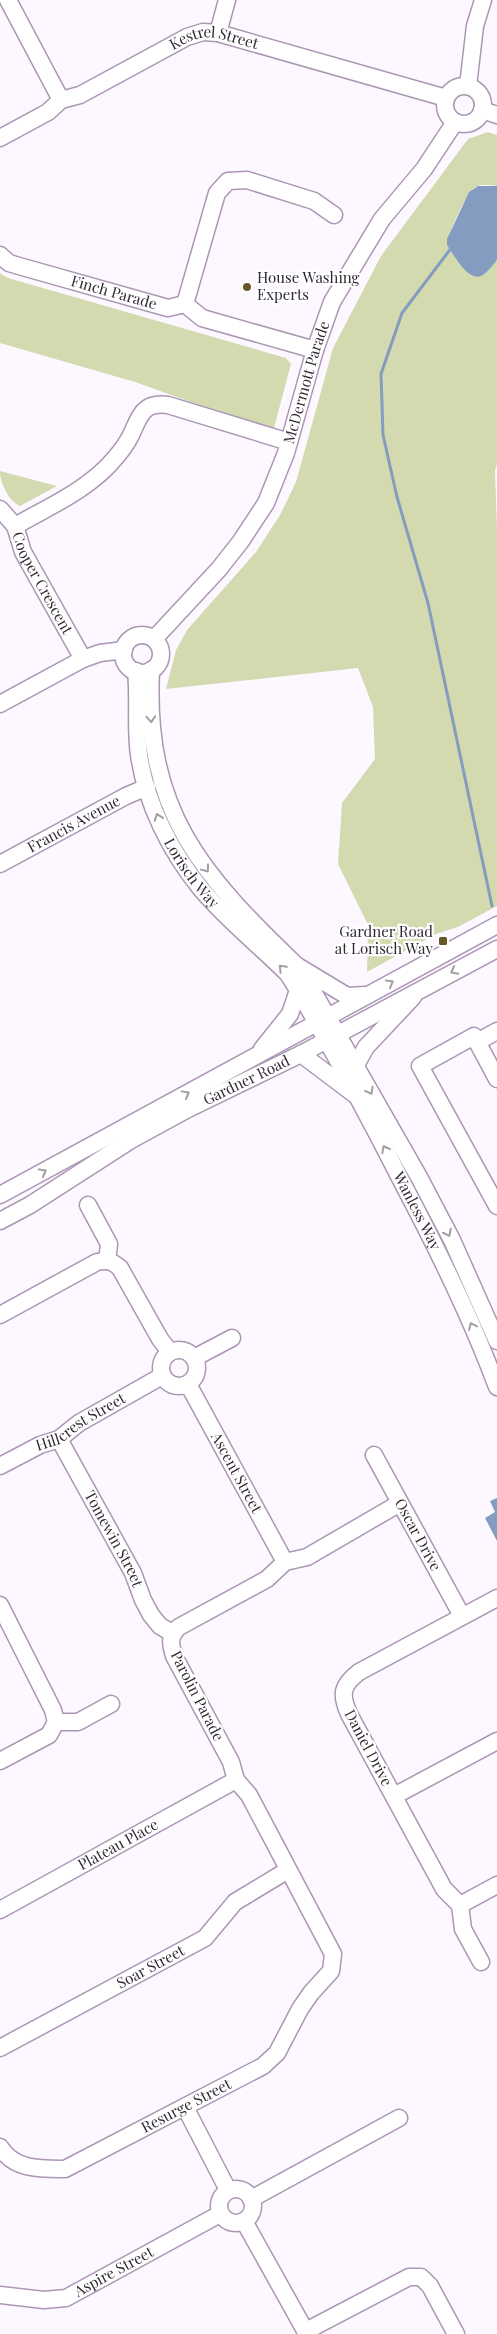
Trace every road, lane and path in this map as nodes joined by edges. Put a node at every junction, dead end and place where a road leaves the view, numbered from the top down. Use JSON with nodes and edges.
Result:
{"nodes":[{"id":1,"x":8,"y":0,"type":"edge"},
{"id":2,"x":227,"y":0,"type":"edge"},
{"id":3,"x":483,"y":0,"type":"edge"},
{"id":4,"x":218,"y":33,"type":"junction"},
{"id":5,"x":468,"y":86,"type":"junction"},
{"id":6,"x":446,"y":98,"type":"junction"},
{"id":7,"x":61,"y":100,"type":"junction"},
{"id":8,"x":490,"y":112,"type":"edge"},
{"id":9,"x":455,"y":122,"type":"junction"},
{"id":10,"x":0,"y":138,"type":"edge"},
{"id":11,"x":334,"y":215,"type":"dead end"},
{"id":12,"x":0,"y":255,"type":"edge"},
{"id":13,"x":185,"y":304,"type":"junction"},
{"id":14,"x":314,"y":350,"type":"junction"},
{"id":15,"x":289,"y":442,"type":"junction"},
{"id":16,"x":0,"y":509,"type":"edge"},
{"id":17,"x":15,"y":526,"type":"junction"},
{"id":18,"x":154,"y":639,"type":"junction"},
{"id":19,"x":124,"y":650,"type":"junction"},
{"id":20,"x":83,"y":659,"type":"junction"},
{"id":21,"x":143,"y":671,"type":"junction"},
{"id":22,"x":0,"y":704,"type":"edge"},
{"id":23,"x":147,"y":787,"type":"junction"},
{"id":24,"x":0,"y":864,"type":"edge"},
{"id":25,"x":497,"y":925,"type":"edge"},
{"id":26,"x":497,"y":949,"type":"edge"},
{"id":27,"x":297,"y":966,"type":"junction"},
{"id":28,"x":420,"y":989,"type":"junction"},
{"id":29,"x":298,"y":990,"type":"junction"},
{"id":30,"x":367,"y":995,"type":"junction"},
{"id":31,"x":322,"y":1020,"type":"junction"},
{"id":32,"x":497,"y":1031,"type":"edge"},
{"id":33,"x":332,"y":1036,"type":"junction"},
{"id":34,"x":477,"y":1042,"type":"junction"},
{"id":35,"x":258,"y":1054,"type":"junction"},
{"id":36,"x":301,"y":1054,"type":"junction"},
{"id":37,"x":356,"y":1065,"type":"junction"},
{"id":38,"x":497,"y":1079,"type":"edge"},
{"id":39,"x":358,"y":1097,"type":"junction"},
{"id":40,"x":0,"y":1195,"type":"edge"},
{"id":41,"x":88,"y":1206,"type":"dead end"},
{"id":42,"x":497,"y":1206,"type":"edge"},
{"id":43,"x":0,"y":1221,"type":"edge"},
{"id":44,"x":107,"y":1261,"type":"junction"},
{"id":45,"x":0,"y":1315,"type":"edge"},
{"id":46,"x":232,"y":1338,"type":"dead end"},
{"id":47,"x":493,"y":1342,"type":"edge"},
{"id":48,"x":170,"y":1352,"type":"junction"},
{"id":49,"x":194,"y":1358,"type":"junction"},
{"id":50,"x":162,"y":1376,"type":"junction"},
{"id":51,"x":188,"y":1384,"type":"junction"},
{"id":52,"x":497,"y":1387,"type":"edge"},
{"id":53,"x":59,"y":1439,"type":"junction"},
{"id":54,"x":374,"y":1455,"type":"dead end"},
{"id":55,"x":0,"y":1466,"type":"edge"},
{"id":56,"x":400,"y":1503,"type":"junction"},
{"id":57,"x":285,"y":1562,"type":"junction"},
{"id":58,"x":497,"y":1598,"type":"edge"},
{"id":59,"x":0,"y":1606,"type":"edge"},
{"id":60,"x":462,"y":1616,"type":"junction"},
{"id":61,"x":172,"y":1633,"type":"junction"},
{"id":62,"x":111,"y":1704,"type":"dead end"},
{"id":63,"x":56,"y":1722,"type":"junction"},
{"id":64,"x":497,"y":1741,"type":"edge"},
{"id":65,"x":0,"y":1761,"type":"edge"},
{"id":66,"x":236,"y":1780,"type":"junction"},
{"id":67,"x":394,"y":1796,"type":"junction"},
{"id":68,"x":288,"y":1870,"type":"junction"},
{"id":69,"x":497,"y":1885,"type":"edge"},
{"id":70,"x":460,"y":1905,"type":"junction"},
{"id":71,"x":0,"y":1910,"type":"edge"},
{"id":72,"x":482,"y":1962,"type":"dead end"},
{"id":73,"x":333,"y":1966,"type":"joint"},
{"id":74,"x":0,"y":2048,"type":"edge"},
{"id":75,"x":185,"y":2107,"type":"junction"},
{"id":76,"x":399,"y":2118,"type":"dead end"},
{"id":77,"x":0,"y":2147,"type":"edge"},
{"id":78,"x":228,"y":2190,"type":"junction"},
{"id":79,"x":251,"y":2199,"type":"junction"},
{"id":80,"x":220,"y":2214,"type":"junction"},
{"id":81,"x":244,"y":2221,"type":"junction"},
{"id":82,"x":0,"y":2295,"type":"edge"},
{"id":83,"x":306,"y":2333,"type":"edge"},
{"id":84,"x":456,"y":2334,"type":"edge"}],
"edges":[{"from":1,"to":7,"type":"street"},
{"from":2,"to":4,"type":"street"},
{"from":3,"to":5,"type":"street"},
{"from":4,"to":6,"type":"street","name":"Kestrel Street"},
{"from":4,"to":7,"type":"street","name":"Kestrel Street"},
{"from":5,"to":6,"type":"street"},
{"from":5,"to":8,"type":"street"},
{"from":6,"to":9,"type":"street"},
{"from":7,"to":10,"type":"street","name":"Kestrel Street"},
{"from":8,"to":9,"type":"street"},
{"from":9,"to":14,"type":"street","name":"McDermott Parade"},
{"from":11,"to":13,"type":"street"},
{"from":12,"to":13,"type":"street","name":"Finch Parade"},
{"from":13,"to":14,"type":"street"},
{"from":14,"to":15,"type":"street","name":"McDermott Parade"},
{"from":15,"to":17,"type":"street"},
{"from":15,"to":18,"type":"street","name":"McDermott Parade"},
{"from":16,"to":17,"type":"street","name":"Cooper Crescent"},
{"from":17,"to":20,"type":"street","name":"Cooper Crescent"},
{"from":18,"to":19,"type":"street"},
{"from":18,"to":21,"type":"street"},
{"from":19,"to":20,"type":"street"},
{"from":19,"to":21,"type":"street"},
{"from":20,"to":22,"type":"street"},
{"from":21,"to":23,"type":"street","name":"Lorisch Way"},
{"from":21,"to":27,"type":"street","name":"Lorisch Way","one_way":true},
{"from":23,"to":24,"type":"street","name":"Francis Avenue"},
{"from":29,"to":23,"type":"street","name":"Lorisch Way","one_way":true},
{"from":30,"to":25,"type":"street","name":"Gardner Road","one_way":true},
{"from":26,"to":28,"type":"street","name":"Gardner Road","one_way":true},
{"from":27,"to":30,"type":"street","name":"Lorisch Way"},
{"from":27,"to":31,"type":"street","name":"Lorisch Way"},
{"from":28,"to":33,"type":"street","name":"Gardner Road"},
{"from":28,"to":37,"type":"street"},
{"from":29,"to":31,"type":"street","name":"Lorisch Way"},
{"from":29,"to":35,"type":"street","name":"Gardner Road"},
{"from":30,"to":31,"type":"street","name":"Gardner Road"},
{"from":31,"to":33,"type":"street","name":"Lorisch Way"},
{"from":31,"to":35,"type":"street","name":"Gardner Road"},
{"from":32,"to":34,"type":"street"},
{"from":33,"to":36,"type":"street","name":"Gardner Road"},
{"from":33,"to":37,"type":"street","name":"Wanless Way"},
{"from":33,"to":39,"type":"street","name":"Wanless Way"},
{"from":34,"to":38,"type":"street"},
{"from":34,"to":42,"type":"street"},
{"from":40,"to":35,"type":"street","name":"Gardner Road","one_way":true},
{"from":36,"to":39,"type":"street"},
{"from":36,"to":43,"type":"street","name":"Gardner Road"},
{"from":37,"to":47,"type":"street","name":"Wanless Way","one_way":true},
{"from":47,"to":39,"type":"street","name":"Wanless Way","one_way":true},
{"from":41,"to":44,"type":"street"},
{"from":44,"to":45,"type":"street"},
{"from":44,"to":48,"type":"street"},
{"from":46,"to":49,"type":"street"},
{"from":47,"to":52,"type":"street","name":"Wanless Way"},
{"from":48,"to":49,"type":"street"},
{"from":48,"to":50,"type":"street"},
{"from":49,"to":51,"type":"street"},
{"from":50,"to":51,"type":"street"},
{"from":50,"to":53,"type":"street","name":"Hillcrest Street"},
{"from":51,"to":57,"type":"street","name":"Ascent Street"},
{"from":53,"to":55,"type":"street","name":"Hillcrest Street"},
{"from":53,"to":61,"type":"street","name":"Tomewin Street"},
{"from":54,"to":56,"type":"street","name":"Oscar Drive"},
{"from":56,"to":57,"type":"street","name":"Parolin Parade"},
{"from":56,"to":60,"type":"street","name":"Oscar Drive"},
{"from":57,"to":61,"type":"street","name":"Parolin Parade"},
{"from":58,"to":60,"type":"street","name":"Daniel Drive"},
{"from":59,"to":63,"type":"street"},
{"from":60,"to":67,"type":"street","name":"Daniel Drive"},
{"from":61,"to":66,"type":"street","name":"Parolin Parade"},
{"from":62,"to":63,"type":"street"},
{"from":63,"to":65,"type":"street"},
{"from":64,"to":67,"type":"street"},
{"from":66,"to":68,"type":"street","name":"Parolin Parade"},
{"from":66,"to":71,"type":"street","name":"Plateau Place"},
{"from":67,"to":70,"type":"street","name":"Daniel Drive"},
{"from":68,"to":73,"type":"street","name":"Parolin Parade"},
{"from":68,"to":74,"type":"street","name":"Soar Street"},
{"from":69,"to":70,"type":"street"},
{"from":70,"to":72,"type":"street"},
{"from":73,"to":75,"type":"street","name":"Resurge Street"},
{"from":75,"to":77,"type":"street","name":"Resurge Street"},
{"from":75,"to":78,"type":"street"},
{"from":76,"to":79,"type":"street"},
{"from":78,"to":79,"type":"street"},
{"from":78,"to":80,"type":"street"},
{"from":79,"to":81,"type":"street"},
{"from":80,"to":81,"type":"street"},
{"from":80,"to":82,"type":"street","name":"Aspire Street"},
{"from":81,"to":83,"type":"street"},
{"from":83,"to":84,"type":"street"}]}
